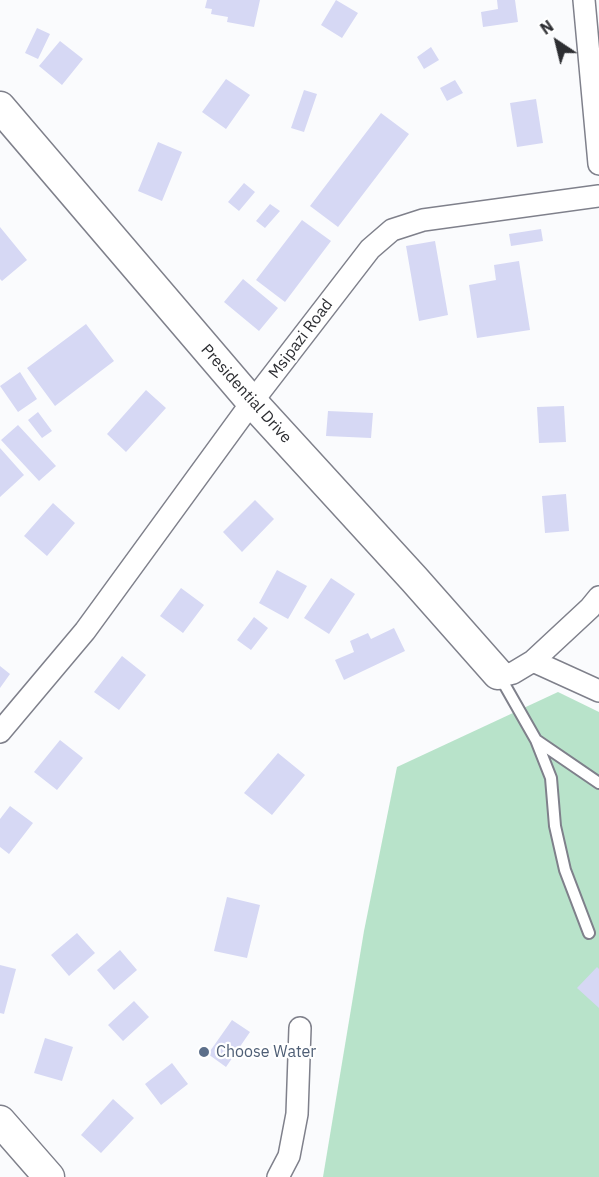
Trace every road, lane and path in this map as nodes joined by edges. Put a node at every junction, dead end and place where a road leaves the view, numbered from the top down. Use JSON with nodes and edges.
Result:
{"nodes":[{"id":1,"x":584,"y":0,"type":"edge"},
{"id":2,"x":0,"y":108,"type":"edge"},
{"id":3,"x":599,"y":165,"type":"edge"},
{"id":4,"x":599,"y":196,"type":"edge"},
{"id":5,"x":252,"y":402,"type":"junction"},
{"id":6,"x":599,"y":597,"type":"edge"},
{"id":7,"x":533,"y":661,"type":"junction"},
{"id":8,"x":498,"y":674,"type":"junction"},
{"id":9,"x":599,"y":691,"type":"edge"},
{"id":10,"x":0,"y":732,"type":"edge"},
{"id":11,"x":536,"y":740,"type":"junction"},
{"id":12,"x":599,"y":783,"type":"edge"},
{"id":13,"x":589,"y":933,"type":"dead end"},
{"id":14,"x":300,"y":1028,"type":"dead end"},
{"id":15,"x":0,"y":1121,"type":"edge"},
{"id":16,"x":48,"y":1177,"type":"edge"},
{"id":17,"x":278,"y":1177,"type":"edge"}],
"edges":[{"from":1,"to":3,"type":"street"},
{"from":2,"to":5,"type":"street","name":"Presidential Drive"},
{"from":4,"to":5,"type":"street","name":"Msipazi Road"},
{"from":5,"to":8,"type":"street","name":"Presidential Drive"},
{"from":5,"to":10,"type":"street","name":"Msipazi Road"},
{"from":6,"to":7,"type":"street"},
{"from":7,"to":8,"type":"street"},
{"from":7,"to":9,"type":"street"},
{"from":8,"to":11,"type":"lane"},
{"from":11,"to":12,"type":"lane"},
{"from":11,"to":13,"type":"lane"},
{"from":14,"to":17,"type":"street"},
{"from":15,"to":16,"type":"street"}]}
